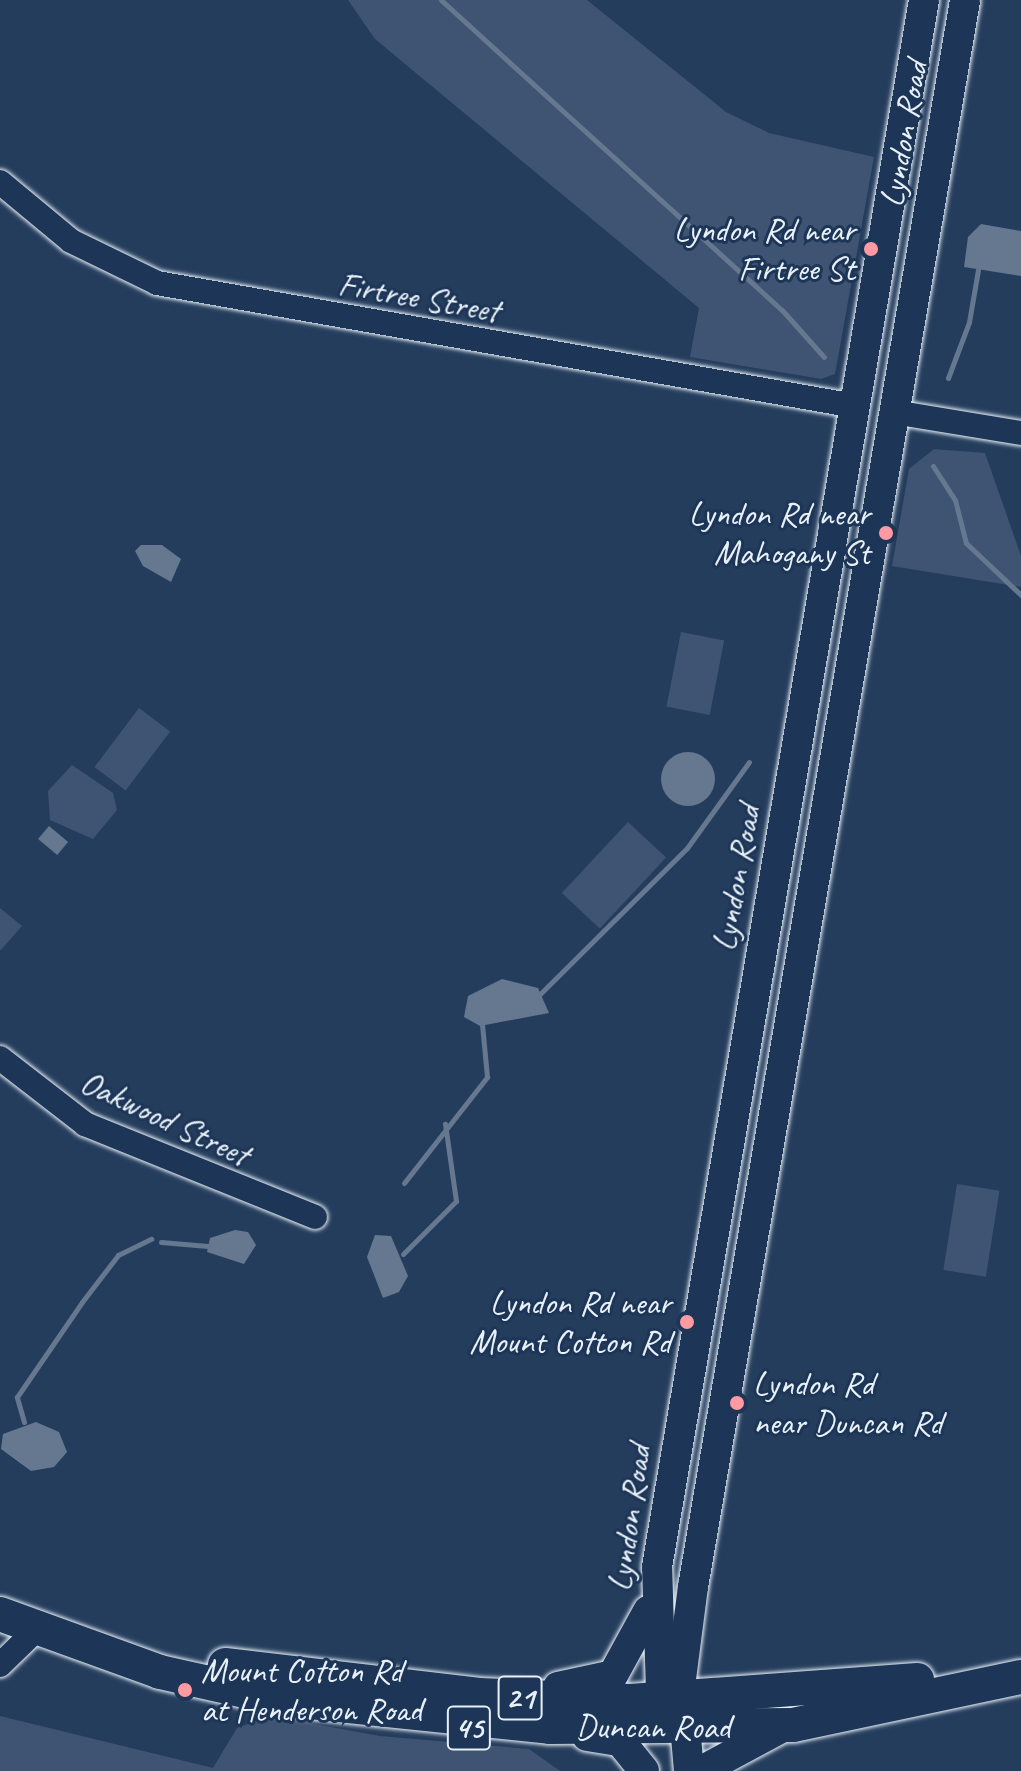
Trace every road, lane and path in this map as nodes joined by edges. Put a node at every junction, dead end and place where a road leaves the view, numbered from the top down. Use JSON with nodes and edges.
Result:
{"nodes":[{"id":1,"x":924,"y":0,"type":"edge"},
{"id":2,"x":965,"y":0,"type":"edge"},
{"id":3,"x":0,"y":182,"type":"edge"},
{"id":4,"x":855,"y":406,"type":"junction"},
{"id":5,"x":894,"y":412,"type":"junction"},
{"id":6,"x":1021,"y":433,"type":"edge"},
{"id":7,"x":0,"y":1058,"type":"edge"},
{"id":8,"x":315,"y":1217,"type":"dead end"},
{"id":9,"x":689,"y":1383,"type":"junction"},
{"id":10,"x":730,"y":1390,"type":"junction"},
{"id":11,"x":657,"y":1567,"type":"junction"},
{"id":12,"x":0,"y":1614,"type":"edge"},
{"id":13,"x":36,"y":1630,"type":"junction"},
{"id":14,"x":78,"y":1644,"type":"junction"},
{"id":15,"x":0,"y":1665,"type":"edge"},
{"id":16,"x":1021,"y":1670,"type":"edge"},
{"id":17,"x":1021,"y":1677,"type":"edge"},
{"id":18,"x":360,"y":1683,"type":"junction"},
{"id":19,"x":281,"y":1699,"type":"junction"},
{"id":20,"x":672,"y":1716,"type":"junction"},
{"id":21,"x":793,"y":1725,"type":"junction"},
{"id":22,"x":644,"y":1771,"type":"edge"},
{"id":23,"x":669,"y":1771,"type":"edge"},
{"id":24,"x":689,"y":1771,"type":"edge"},
{"id":25,"x":701,"y":1771,"type":"edge"}],
"edges":[{"from":1,"to":4,"type":"main road","name":"Lyndon Road"},
{"from":2,"to":5,"type":"main road","name":"Lyndon Road"},
{"from":3,"to":4,"type":"street","name":"Firtree Street"},
{"from":4,"to":5,"type":"main road"},
{"from":4,"to":9,"type":"main road","name":"Lyndon Road"},
{"from":5,"to":6,"type":"street"},
{"from":5,"to":10,"type":"main road","name":"Lyndon Road"},
{"from":7,"to":8,"type":"street","name":"Oakwood Street"},
{"from":9,"to":10,"type":"main road"},
{"from":9,"to":11,"type":"main road","name":"Lyndon Road"},
{"from":10,"to":20,"type":"main road","name":"Lyndon Road"},
{"from":11,"to":18,"type":"main road"},
{"from":11,"to":20,"type":"main road","name":"Lyndon Road"},
{"from":12,"to":13,"type":"highway","number":"21"},
{"from":13,"to":14,"type":"highway","number":"21"},
{"from":13,"to":15,"type":"street"},
{"from":14,"to":18,"type":"highway","number":"21"},
{"from":14,"to":19,"type":"highway","number":"21"},
{"from":16,"to":20,"type":"highway","name":"Duncan Road","number":"21"},
{"from":17,"to":21,"type":"highway","name":"Duncan Road","number":"21"},
{"from":18,"to":20,"type":"highway","number":"21"},
{"from":19,"to":20,"type":"highway","name":"Duncan Road","number":"21"},
{"from":19,"to":22,"type":"main road","number":"45"},
{"from":20,"to":21,"type":"highway","name":"Duncan Road","number":"21"},
{"from":20,"to":23,"type":"main road","name":"Lyndon Road"},
{"from":20,"to":24,"type":"main road"},
{"from":21,"to":25,"type":"main road"}]}
